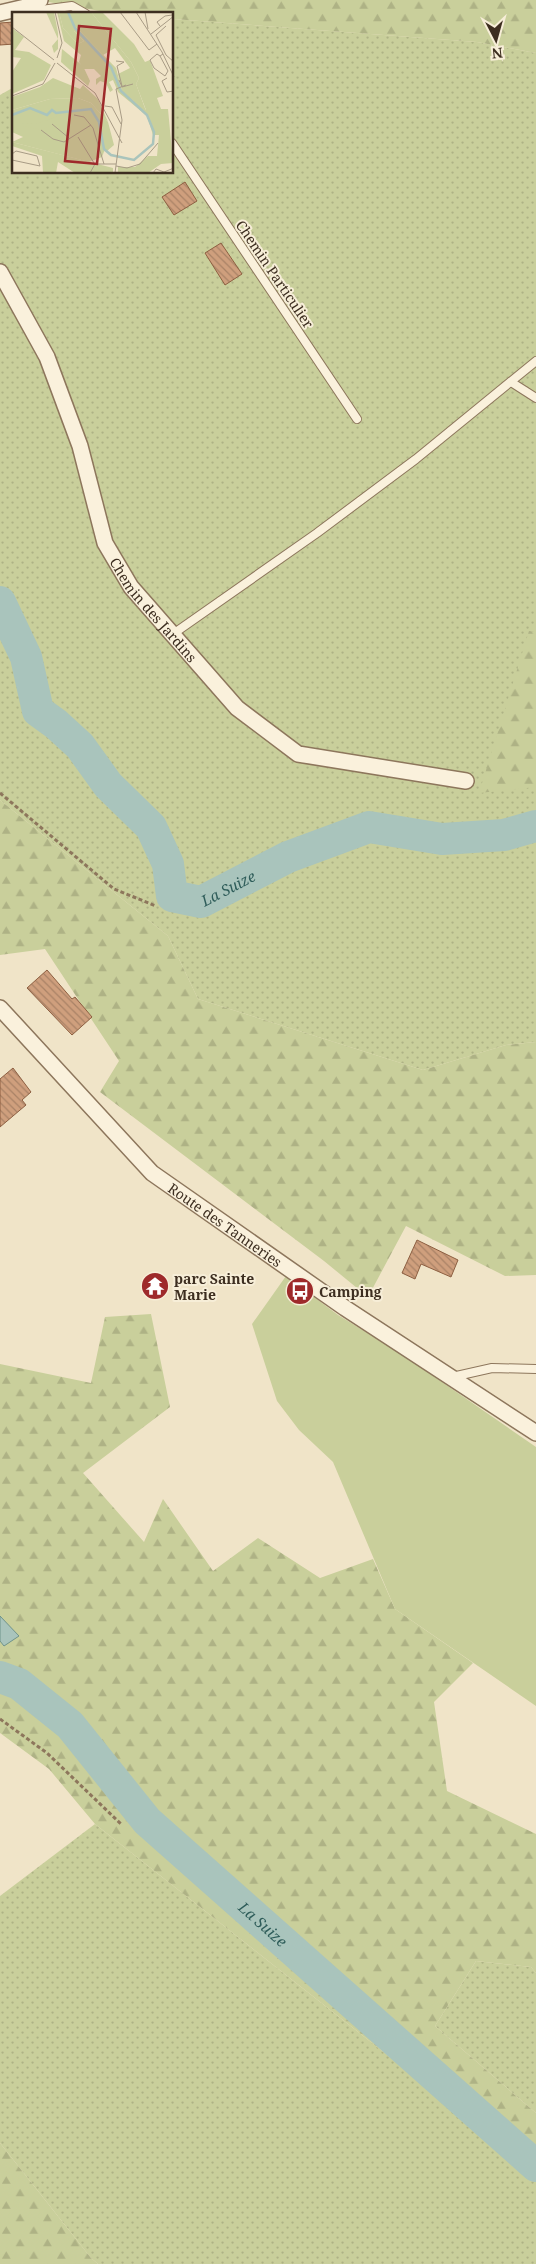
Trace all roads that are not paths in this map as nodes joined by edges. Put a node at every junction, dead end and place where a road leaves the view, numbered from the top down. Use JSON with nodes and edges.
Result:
{"nodes":[{"id":1,"x":37,"y":3,"type":"edge"},
{"id":2,"x":82,"y":12,"type":"edge"},
{"id":3,"x":0,"y":13,"type":"edge"},
{"id":4,"x":174,"y":146,"type":"edge"},
{"id":5,"x":0,"y":272,"type":"edge"},
{"id":6,"x":536,"y":361,"type":"edge"},
{"id":7,"x":511,"y":382,"type":"junction"},
{"id":8,"x":536,"y":398,"type":"edge"},
{"id":9,"x":357,"y":418,"type":"dead end"},
{"id":10,"x":172,"y":634,"type":"junction"},
{"id":11,"x":466,"y":781,"type":"dead end"},
{"id":12,"x":0,"y":1008,"type":"edge"},
{"id":13,"x":536,"y":1369,"type":"edge"},
{"id":14,"x":450,"y":1377,"type":"junction"},
{"id":15,"x":536,"y":1433,"type":"edge"}],
"edges":[{"from":1,"to":2,"type":"lane"},
{"from":1,"to":3,"type":"street"},
{"from":4,"to":9,"type":"lane","name":"Chemin Particulier"},
{"from":5,"to":10,"type":"street","name":"Chemin des Jardins"},
{"from":6,"to":7,"type":"lane"},
{"from":7,"to":8,"type":"lane"},
{"from":7,"to":10,"type":"lane"},
{"from":10,"to":11,"type":"street","name":"Chemin des Jardins"},
{"from":12,"to":14,"type":"street","name":"Route des Tanneries"},
{"from":13,"to":14,"type":"lane"},
{"from":14,"to":15,"type":"street","name":"Route des Tanneries"}]}
